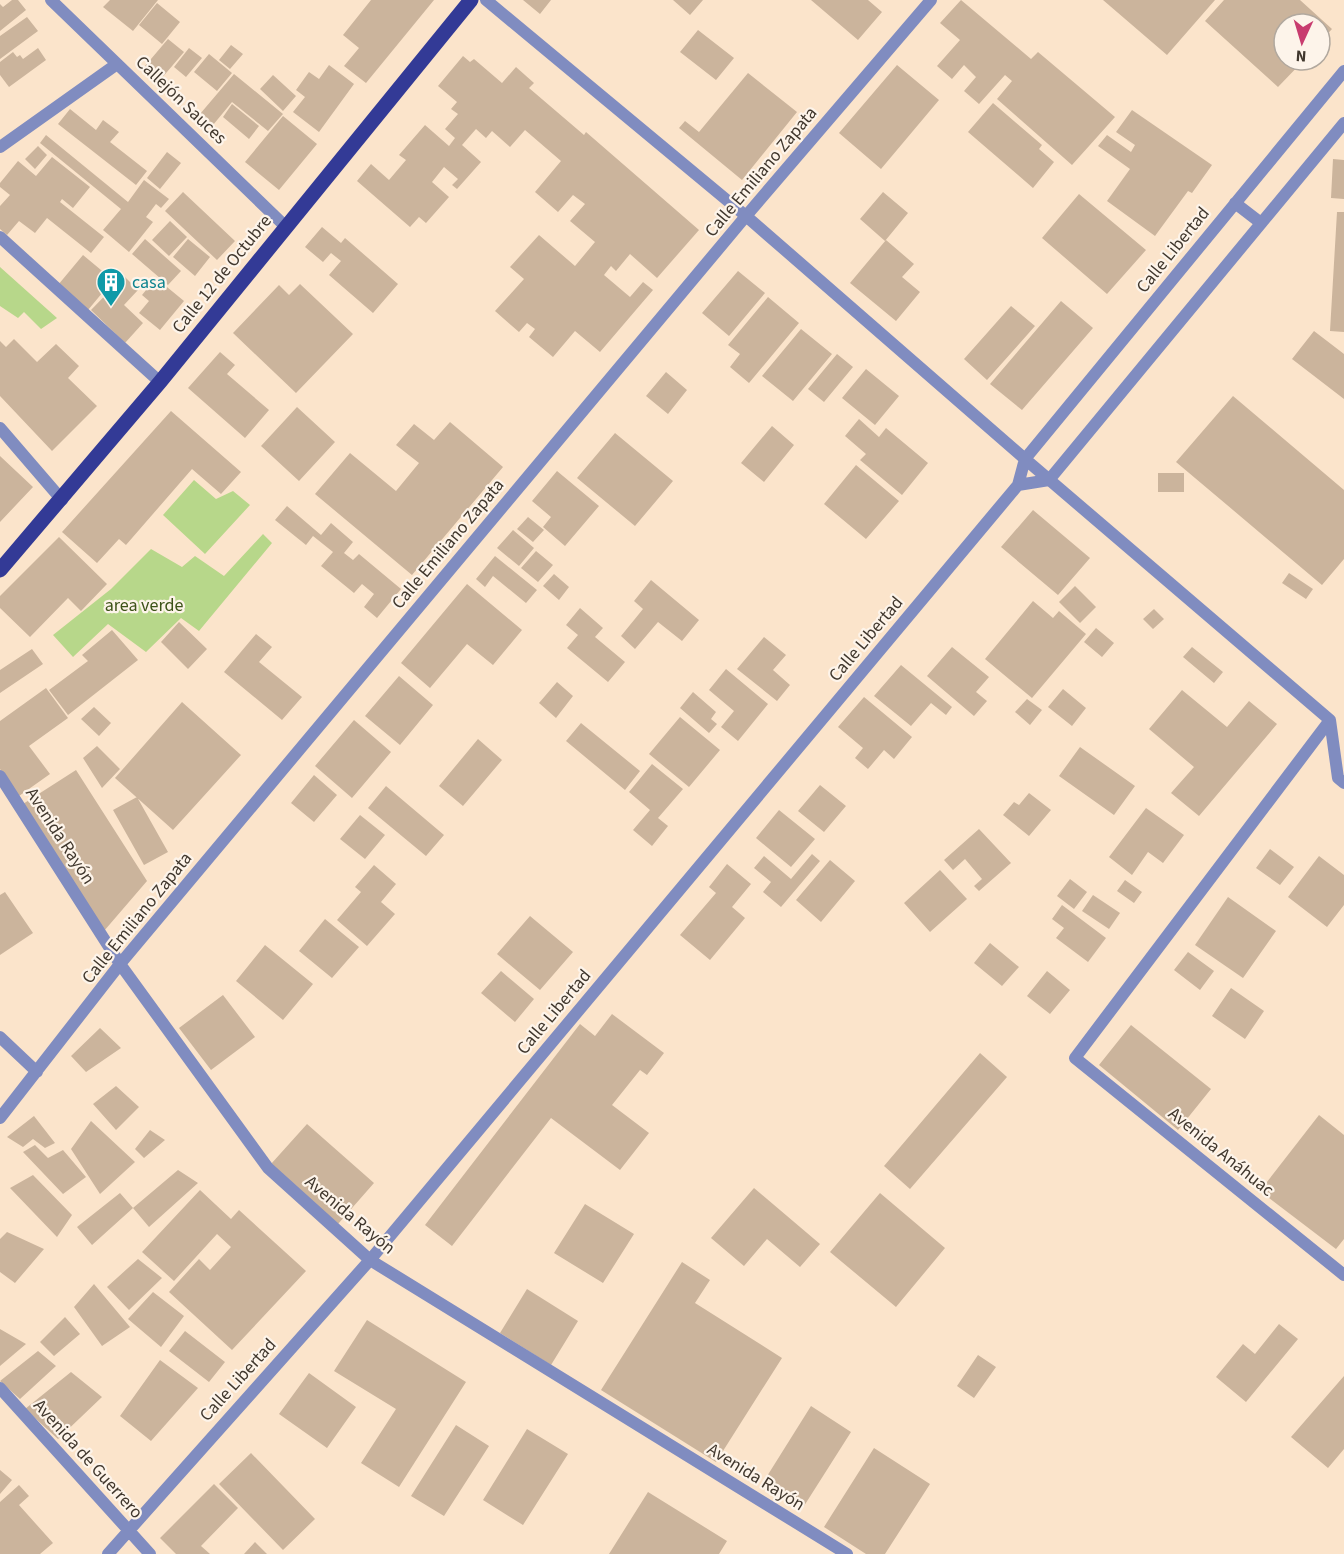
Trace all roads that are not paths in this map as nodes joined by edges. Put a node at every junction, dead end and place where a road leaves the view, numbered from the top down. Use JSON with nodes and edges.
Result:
{"nodes":[{"id":1,"x":51,"y":0,"type":"edge"},
{"id":2,"x":471,"y":0,"type":"edge"},
{"id":3,"x":486,"y":0,"type":"edge"},
{"id":4,"x":931,"y":0,"type":"edge"},
{"id":5,"x":117,"y":64,"type":"junction"},
{"id":6,"x":1344,"y":71,"type":"edge"},
{"id":7,"x":1344,"y":123,"type":"edge"},
{"id":8,"x":0,"y":147,"type":"edge"},
{"id":9,"x":1235,"y":203,"type":"junction"},
{"id":10,"x":746,"y":216,"type":"junction"},
{"id":11,"x":1261,"y":223,"type":"junction"},
{"id":12,"x":285,"y":226,"type":"junction"},
{"id":13,"x":0,"y":237,"type":"edge"},
{"id":14,"x":160,"y":382,"type":"junction"},
{"id":15,"x":0,"y":428,"type":"edge"},
{"id":16,"x":1025,"y":459,"type":"junction"},
{"id":17,"x":1049,"y":480,"type":"junction"},
{"id":18,"x":1018,"y":485,"type":"junction"},
{"id":19,"x":62,"y":500,"type":"junction"},
{"id":20,"x":0,"y":570,"type":"edge"},
{"id":21,"x":1330,"y":720,"type":"junction"},
{"id":22,"x":0,"y":776,"type":"edge"},
{"id":23,"x":1344,"y":783,"type":"edge"},
{"id":24,"x":120,"y":964,"type":"junction"},
{"id":25,"x":0,"y":1036,"type":"edge"},
{"id":26,"x":37,"y":1072,"type":"junction"},
{"id":27,"x":0,"y":1118,"type":"edge"},
{"id":28,"x":370,"y":1260,"type":"junction"},
{"id":29,"x":1344,"y":1275,"type":"edge"},
{"id":30,"x":0,"y":1388,"type":"edge"},
{"id":31,"x":128,"y":1530,"type":"junction"},
{"id":32,"x":108,"y":1554,"type":"edge"},
{"id":33,"x":150,"y":1554,"type":"edge"},
{"id":34,"x":847,"y":1554,"type":"edge"}],
"edges":[{"from":1,"to":5,"type":"street","name":"Callejón Sauces"},
{"from":2,"to":12,"type":"main road","name":"Calle 12 de Octubre"},
{"from":3,"to":10,"type":"street"},
{"from":4,"to":10,"type":"street","name":"Calle Emiliano Zapata"},
{"from":5,"to":8,"type":"street"},
{"from":5,"to":12,"type":"street","name":"Callejón Sauces"},
{"from":6,"to":9,"type":"street","name":"Calle Libertad"},
{"from":7,"to":11,"type":"street"},
{"from":9,"to":11,"type":"street"},
{"from":9,"to":16,"type":"street","name":"Calle Libertad"},
{"from":10,"to":16,"type":"street"},
{"from":10,"to":24,"type":"street","name":"Calle Emiliano Zapata"},
{"from":11,"to":17,"type":"street"},
{"from":12,"to":14,"type":"main road","name":"Calle 12 de Octubre"},
{"from":13,"to":14,"type":"street"},
{"from":14,"to":19,"type":"main road","name":"Calle 12 de Octubre"},
{"from":15,"to":19,"type":"street"},
{"from":16,"to":17,"type":"street"},
{"from":16,"to":18,"type":"street","name":"Calle Libertad"},
{"from":17,"to":18,"type":"street"},
{"from":17,"to":21,"type":"street"},
{"from":18,"to":28,"type":"street","name":"Calle Libertad"},
{"from":19,"to":20,"type":"main road","name":"Calle 12 de Octubre"},
{"from":21,"to":23,"type":"street"},
{"from":21,"to":29,"type":"street","name":"Avenida Anáhuac"},
{"from":22,"to":24,"type":"street","name":"Avenida Rayón"},
{"from":24,"to":26,"type":"street","name":"Calle Emiliano Zapata"},
{"from":24,"to":28,"type":"street","name":"Avenida Rayón"},
{"from":25,"to":26,"type":"street"},
{"from":26,"to":27,"type":"street","name":"Calle Emiliano Zapata"},
{"from":28,"to":31,"type":"street","name":"Calle Libertad"},
{"from":28,"to":34,"type":"street","name":"Avenida Rayón"},
{"from":30,"to":31,"type":"street","name":"Avenida de Guerrero"},
{"from":31,"to":32,"type":"street","name":"Calle Libertad"},
{"from":31,"to":33,"type":"street","name":"Avenida de Guerrero"}]}
